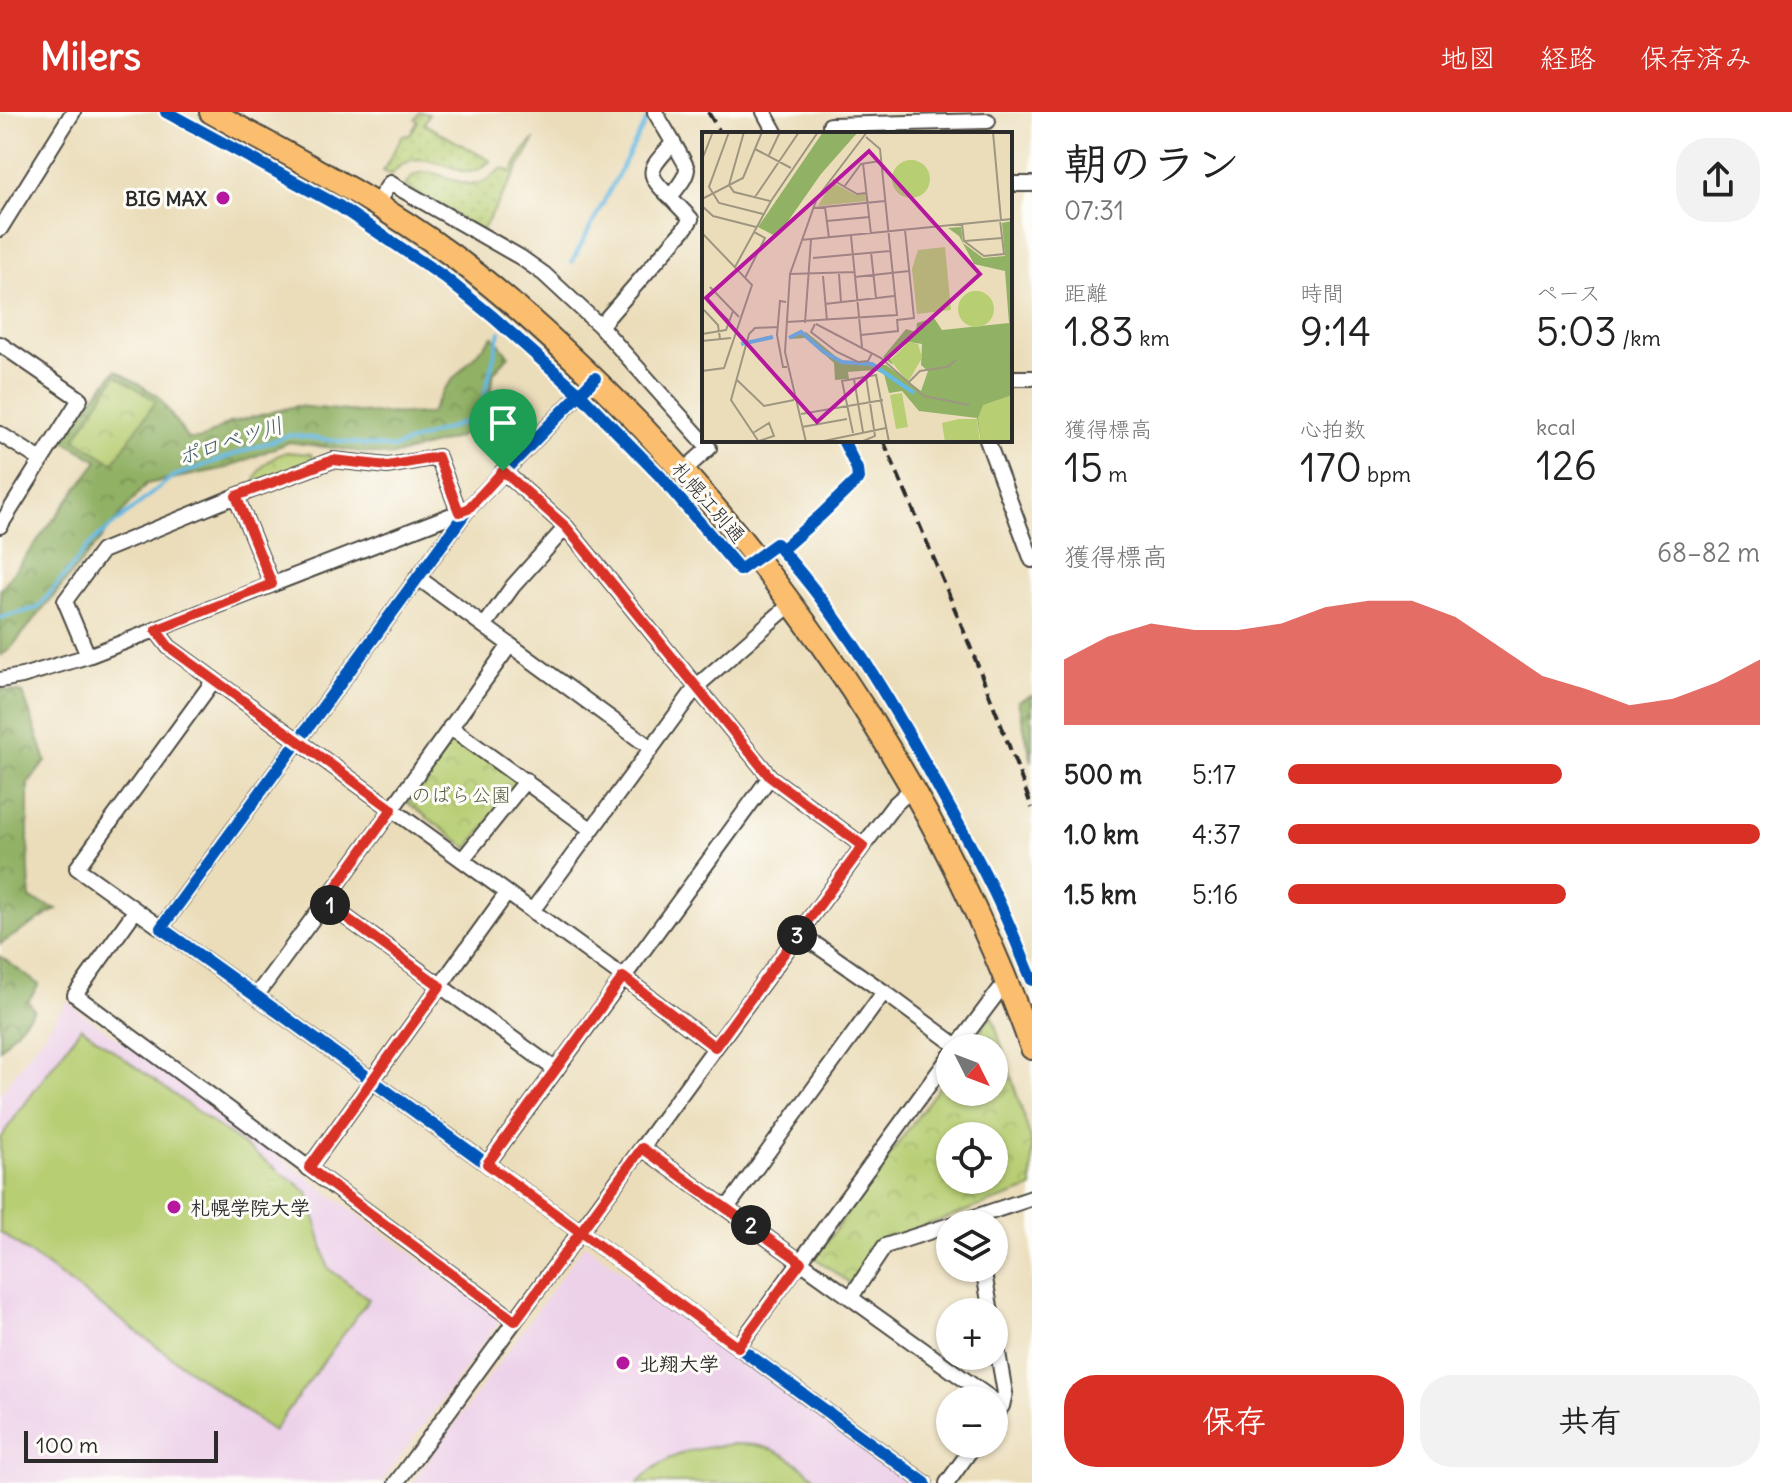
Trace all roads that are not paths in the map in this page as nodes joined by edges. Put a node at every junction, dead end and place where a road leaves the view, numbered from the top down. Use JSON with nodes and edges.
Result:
{"nodes":[{"id":1,"x":73,"y":112,"type":"edge"},
{"id":2,"x":211,"y":112,"type":"edge"},
{"id":3,"x":764,"y":112,"type":"edge"},
{"id":4,"x":656,"y":114,"type":"edge"},
{"id":5,"x":988,"y":122,"type":"edge"},
{"id":6,"x":829,"y":124,"type":"edge"},
{"id":7,"x":775,"y":132,"type":"edge"},
{"id":8,"x":672,"y":144,"type":"junction"},
{"id":9,"x":670,"y":197,"type":"junction"},
{"id":10,"x":376,"y":204,"type":"junction"},
{"id":11,"x":0,"y":229,"type":"edge"},
{"id":12,"x":600,"y":326,"type":"junction"},
{"id":13,"x":0,"y":344,"type":"edge"},
{"id":14,"x":595,"y":378,"type":"junction"},
{"id":15,"x":0,"y":434,"type":"edge"},
{"id":16,"x":702,"y":440,"type":"edge"},
{"id":17,"x":704,"y":442,"type":"edge"},
{"id":18,"x":988,"y":442,"type":"edge"},
{"id":19,"x":41,"y":460,"type":"junction"},
{"id":20,"x":503,"y":471,"type":"junction"},
{"id":21,"x":683,"y":471,"type":"junction"},
{"id":22,"x":236,"y":496,"type":"junction"},
{"id":23,"x":463,"y":510,"type":"junction"},
{"id":24,"x":0,"y":526,"type":"edge"},
{"id":25,"x":566,"y":527,"type":"junction"},
{"id":26,"x":1032,"y":560,"type":"edge"},
{"id":27,"x":417,"y":577,"type":"junction"},
{"id":28,"x":272,"y":584,"type":"junction"},
{"id":29,"x":792,"y":603,"type":"junction"},
{"id":30,"x":485,"y":625,"type":"junction"},
{"id":31,"x":156,"y":630,"type":"junction"},
{"id":32,"x":510,"y":645,"type":"junction"},
{"id":33,"x":88,"y":656,"type":"junction"},
{"id":34,"x":0,"y":680,"type":"edge"},
{"id":35,"x":214,"y":680,"type":"junction"},
{"id":36,"x":697,"y":686,"type":"junction"},
{"id":37,"x":450,"y":727,"type":"junction"},
{"id":38,"x":297,"y":741,"type":"junction"},
{"id":39,"x":651,"y":748,"type":"junction"},
{"id":40,"x":770,"y":777,"type":"junction"},
{"id":41,"x":526,"y":780,"type":"junction"},
{"id":42,"x":913,"y":788,"type":"junction"},
{"id":43,"x":392,"y":809,"type":"junction"},
{"id":44,"x":592,"y":830,"type":"junction"},
{"id":45,"x":863,"y":846,"type":"junction"},
{"id":46,"x":462,"y":860,"type":"junction"},
{"id":47,"x":507,"y":893,"type":"junction"},
{"id":48,"x":325,"y":902,"type":"junction"},
{"id":49,"x":135,"y":911,"type":"junction"},
{"id":50,"x":532,"y":911,"type":"junction"},
{"id":51,"x":161,"y":928,"type":"junction"},
{"id":52,"x":799,"y":933,"type":"junction"},
{"id":53,"x":623,"y":977,"type":"junction"},
{"id":54,"x":1007,"y":980,"type":"junction"},
{"id":55,"x":440,"y":986,"type":"junction"},
{"id":56,"x":884,"y":992,"type":"junction"},
{"id":57,"x":256,"y":996,"type":"junction"},
{"id":58,"x":966,"y":1034,"type":"edge"},
{"id":59,"x":936,"y":1035,"type":"edge"},
{"id":60,"x":715,"y":1047,"type":"junction"},
{"id":61,"x":1032,"y":1048,"type":"edge"},
{"id":62,"x":556,"y":1070,"type":"junction"},
{"id":63,"x":936,"y":1075,"type":"edge"},
{"id":64,"x":371,"y":1080,"type":"junction"},
{"id":65,"x":642,"y":1148,"type":"junction"},
{"id":66,"x":487,"y":1164,"type":"junction"},
{"id":67,"x":309,"y":1168,"type":"junction"},
{"id":68,"x":1032,"y":1198,"type":"edge"},
{"id":69,"x":727,"y":1208,"type":"junction"},
{"id":70,"x":1002,"y":1210,"type":"edge"},
{"id":71,"x":936,"y":1230,"type":"edge"},
{"id":72,"x":580,"y":1232,"type":"junction"},
{"id":73,"x":801,"y":1262,"type":"junction"},
{"id":74,"x":851,"y":1297,"type":"junction"},
{"id":75,"x":515,"y":1321,"type":"junction"},
{"id":76,"x":738,"y":1347,"type":"junction"},
{"id":77,"x":969,"y":1386,"type":"edge"},
{"id":78,"x":965,"y":1458,"type":"edge"},
{"id":79,"x":396,"y":1483,"type":"edge"},
{"id":80,"x":925,"y":1483,"type":"edge"},
{"id":81,"x":947,"y":1483,"type":"edge"}],
"edges":[{"from":1,"to":11,"type":"street"},
{"from":2,"to":10,"type":"highway","name":"札幌江別通"},
{"from":3,"to":7,"type":"street"},
{"from":4,"to":8,"type":"street"},
{"from":5,"to":6,"type":"street"},
{"from":8,"to":9,"type":"street"},
{"from":8,"to":9,"type":"street"},
{"from":9,"to":12,"type":"street"},
{"from":10,"to":12,"type":"street"},
{"from":10,"to":14,"type":"highway","name":"札幌江別通"},
{"from":12,"to":16,"type":"street"},
{"from":13,"to":19,"type":"street"},
{"from":14,"to":20,"type":"street"},
{"from":14,"to":21,"type":"highway","name":"札幌江別通"},
{"from":15,"to":19,"type":"street"},
{"from":17,"to":21,"type":"street"},
{"from":18,"to":26,"type":"street"},
{"from":19,"to":24,"type":"street"},
{"from":20,"to":23,"type":"street"},
{"from":20,"to":25,"type":"street"},
{"from":21,"to":29,"type":"highway","name":"札幌江別通"},
{"from":22,"to":23,"type":"street"},
{"from":22,"to":28,"type":"street"},
{"from":22,"to":33,"type":"street"},
{"from":23,"to":27,"type":"street"},
{"from":23,"to":28,"type":"street"},
{"from":25,"to":30,"type":"street"},
{"from":25,"to":36,"type":"street"},
{"from":27,"to":30,"type":"street"},
{"from":27,"to":38,"type":"street"},
{"from":28,"to":31,"type":"street"},
{"from":29,"to":36,"type":"street"},
{"from":29,"to":42,"type":"highway","name":"札幌江別通"},
{"from":30,"to":32,"type":"street"},
{"from":31,"to":33,"type":"street"},
{"from":31,"to":35,"type":"street"},
{"from":32,"to":37,"type":"street"},
{"from":32,"to":39,"type":"street"},
{"from":33,"to":34,"type":"street"},
{"from":35,"to":38,"type":"street"},
{"from":35,"to":49,"type":"street"},
{"from":36,"to":39,"type":"street"},
{"from":36,"to":40,"type":"street"},
{"from":37,"to":41,"type":"street"},
{"from":37,"to":43,"type":"street"},
{"from":38,"to":43,"type":"street"},
{"from":38,"to":51,"type":"street"},
{"from":39,"to":44,"type":"street"},
{"from":40,"to":45,"type":"street"},
{"from":40,"to":53,"type":"street"},
{"from":41,"to":44,"type":"street"},
{"from":41,"to":46,"type":"street"},
{"from":42,"to":45,"type":"street"},
{"from":42,"to":54,"type":"highway","name":"札幌江別通"},
{"from":43,"to":46,"type":"street"},
{"from":43,"to":48,"type":"street"},
{"from":44,"to":50,"type":"street"},
{"from":45,"to":52,"type":"street"},
{"from":46,"to":47,"type":"street"},
{"from":47,"to":50,"type":"street"},
{"from":47,"to":55,"type":"street"},
{"from":48,"to":55,"type":"street"},
{"from":48,"to":57,"type":"street"},
{"from":49,"to":51,"type":"street"},
{"from":49,"to":67,"type":"street"},
{"from":50,"to":53,"type":"street"},
{"from":51,"to":57,"type":"street"},
{"from":52,"to":56,"type":"street"},
{"from":52,"to":60,"type":"street"},
{"from":53,"to":60,"type":"street"},
{"from":53,"to":62,"type":"street"},
{"from":54,"to":58,"type":"street"},
{"from":54,"to":61,"type":"highway","name":"札幌江別通"},
{"from":55,"to":62,"type":"street"},
{"from":55,"to":64,"type":"street"},
{"from":56,"to":59,"type":"street"},
{"from":56,"to":69,"type":"street"},
{"from":57,"to":64,"type":"street"},
{"from":60,"to":65,"type":"street"},
{"from":62,"to":66,"type":"street"},
{"from":63,"to":73,"type":"street"},
{"from":64,"to":66,"type":"street"},
{"from":64,"to":67,"type":"street"},
{"from":65,"to":69,"type":"street"},
{"from":65,"to":72,"type":"street"},
{"from":66,"to":72,"type":"street"},
{"from":67,"to":75,"type":"street"},
{"from":68,"to":70,"type":"street"},
{"from":69,"to":73,"type":"street"},
{"from":71,"to":74,"type":"street"},
{"from":72,"to":75,"type":"street"},
{"from":72,"to":76,"type":"street"},
{"from":73,"to":74,"type":"street"},
{"from":73,"to":76,"type":"street"},
{"from":74,"to":77,"type":"street"},
{"from":75,"to":79,"type":"street"},
{"from":76,"to":80,"type":"street"},
{"from":78,"to":81,"type":"street"}]}
